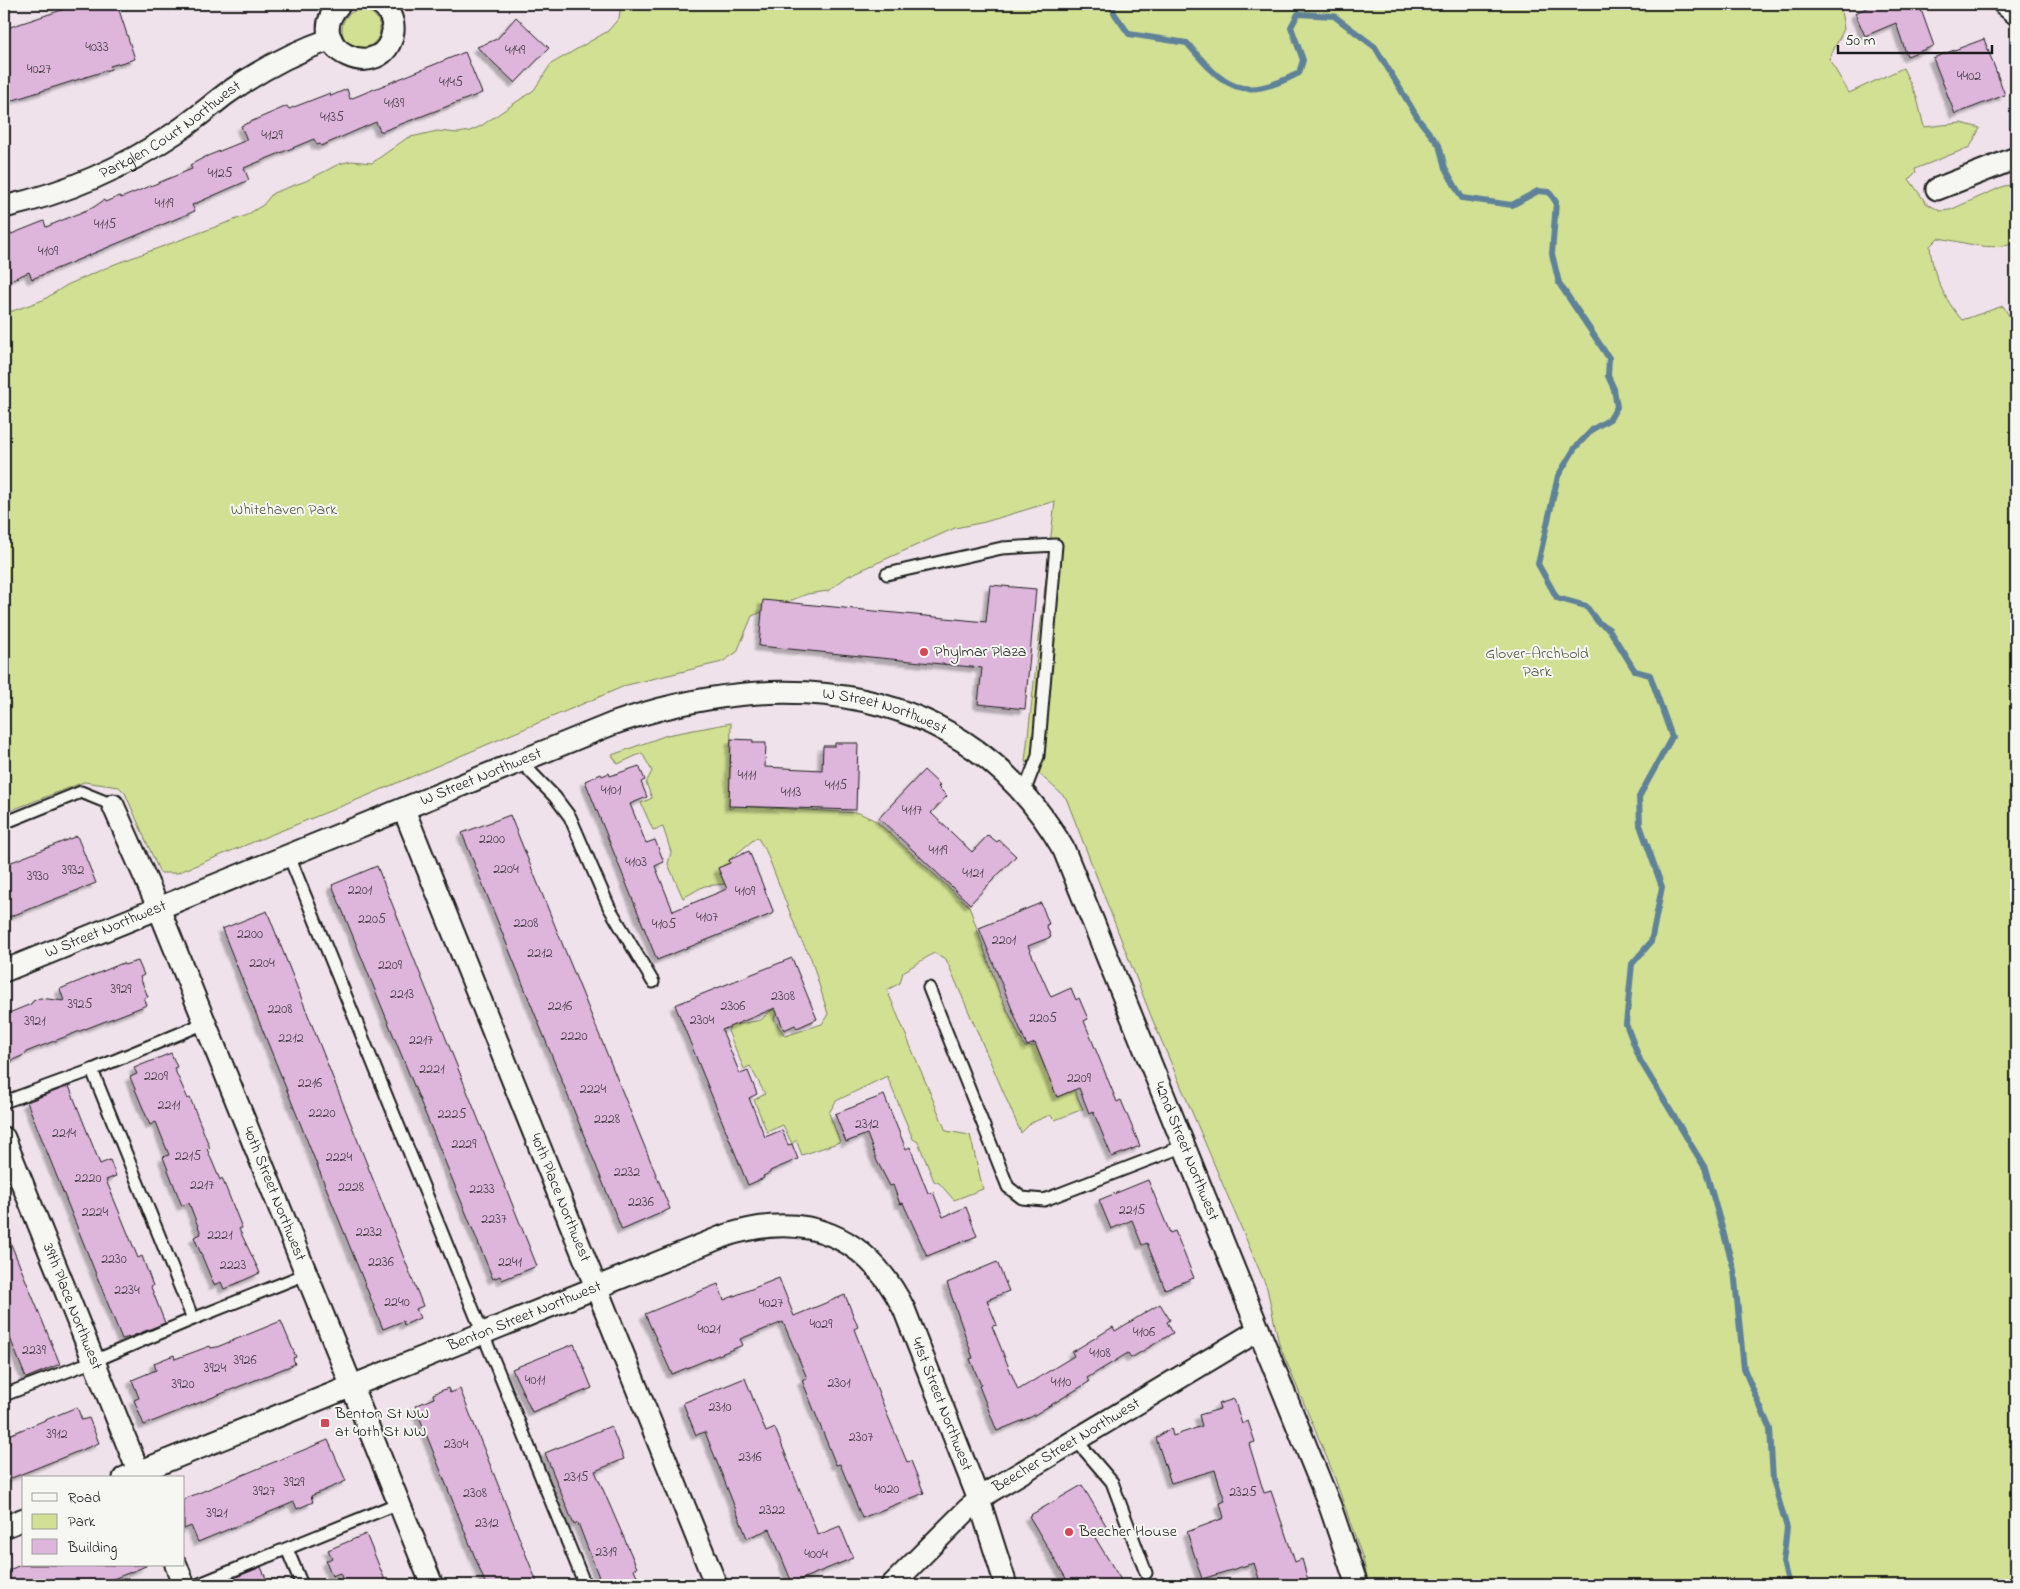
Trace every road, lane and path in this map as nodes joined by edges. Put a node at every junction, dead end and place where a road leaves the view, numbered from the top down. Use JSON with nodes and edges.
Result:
{"nodes":[{"id":1,"x":340,"y":4,"type":"edge"},
{"id":2,"x":381,"y":4,"type":"edge"},
{"id":3,"x":331,"y":39,"type":"junction"},
{"id":4,"x":2016,"y":158,"type":"edge"},
{"id":5,"x":1937,"y":189,"type":"dead end"},
{"id":6,"x":4,"y":207,"type":"edge"},
{"id":7,"x":887,"y":574,"type":"dead end"},
{"id":8,"x":971,"y":747,"type":"joint"},
{"id":9,"x":521,"y":762,"type":"junction"},
{"id":10,"x":1023,"y":795,"type":"junction"},
{"id":11,"x":112,"y":805,"type":"joint"},
{"id":12,"x":404,"y":810,"type":"junction"},
{"id":13,"x":4,"y":823,"type":"edge"},
{"id":14,"x":289,"y":856,"type":"junction"},
{"id":15,"x":159,"y":909,"type":"junction"},
{"id":16,"x":4,"y":971,"type":"edge"},
{"id":17,"x":653,"y":982,"type":"dead end"},
{"id":18,"x":929,"y":988,"type":"dead end"},
{"id":19,"x":205,"y":1023,"type":"junction"},
{"id":20,"x":92,"y":1070,"type":"junction"},
{"id":21,"x":4,"y":1102,"type":"edge"},
{"id":22,"x":4,"y":1138,"type":"edge"},
{"id":23,"x":1184,"y":1146,"type":"junction"},
{"id":24,"x":306,"y":1274,"type":"junction"},
{"id":25,"x":596,"y":1288,"type":"junction"},
{"id":26,"x":904,"y":1309,"type":"joint"},
{"id":27,"x":193,"y":1318,"type":"junction"},
{"id":28,"x":1259,"y":1330,"type":"junction"},
{"id":29,"x":484,"y":1333,"type":"junction"},
{"id":30,"x":94,"y":1361,"type":"junction"},
{"id":31,"x":352,"y":1386,"type":"junction"},
{"id":32,"x":4,"y":1395,"type":"edge"},
{"id":33,"x":1075,"y":1439,"type":"junction"},
{"id":34,"x":134,"y":1476,"type":"edge"},
{"id":35,"x":979,"y":1500,"type":"junction"},
{"id":36,"x":399,"y":1503,"type":"junction"},
{"id":37,"x":22,"y":1520,"type":"edge"},
{"id":38,"x":4,"y":1527,"type":"edge"},
{"id":39,"x":287,"y":1549,"type":"junction"},
{"id":40,"x":176,"y":1566,"type":"edge"},
{"id":41,"x":1146,"y":1573,"type":"dead end"},
{"id":42,"x":184,"y":1585,"type":"edge"},
{"id":43,"x":197,"y":1585,"type":"edge"},
{"id":44,"x":302,"y":1585,"type":"edge"},
{"id":45,"x":432,"y":1585,"type":"edge"},
{"id":46,"x":586,"y":1585,"type":"edge"},
{"id":47,"x":716,"y":1585,"type":"edge"},
{"id":48,"x":892,"y":1585,"type":"edge"},
{"id":49,"x":1006,"y":1585,"type":"edge"},
{"id":50,"x":1357,"y":1585,"type":"edge"}],
"edges":[{"from":1,"to":3,"type":"street"},
{"from":2,"to":3,"type":"street"},
{"from":3,"to":6,"type":"street","name":"Parkglen Court Northwest"},
{"from":4,"to":5,"type":"street"},
{"from":7,"to":10,"type":"lane"},
{"from":8,"to":9,"type":"street","name":"W Street Northwest"},
{"from":8,"to":10,"type":"street","name":"42nd Street Northwest"},
{"from":9,"to":12,"type":"street","name":"W Street Northwest"},
{"from":9,"to":17,"type":"lane"},
{"from":10,"to":23,"type":"street","name":"42nd Street Northwest"},
{"from":11,"to":13,"type":"lane"},
{"from":11,"to":15,"type":"street","name":"40th Street Northwest"},
{"from":12,"to":14,"type":"street","name":"W Street Northwest"},
{"from":12,"to":25,"type":"street","name":"40th Place Northwest"},
{"from":14,"to":15,"type":"street","name":"W Street Northwest"},
{"from":14,"to":29,"type":"lane"},
{"from":15,"to":16,"type":"street","name":"W Street Northwest"},
{"from":15,"to":19,"type":"street","name":"40th Street Northwest"},
{"from":18,"to":23,"type":"lane"},
{"from":19,"to":20,"type":"lane"},
{"from":19,"to":24,"type":"street","name":"40th Street Northwest"},
{"from":20,"to":21,"type":"lane"},
{"from":20,"to":27,"type":"lane"},
{"from":22,"to":30,"type":"street","name":"39th Place Northwest"},
{"from":23,"to":28,"type":"street","name":"42nd Street Northwest"},
{"from":24,"to":27,"type":"lane"},
{"from":24,"to":31,"type":"street","name":"40th Street Northwest"},
{"from":25,"to":26,"type":"street","name":"Benton Street Northwest"},
{"from":25,"to":29,"type":"street","name":"Benton Street Northwest"},
{"from":25,"to":47,"type":"street","name":"40th Place Northwest"},
{"from":26,"to":35,"type":"street","name":"41st Street Northwest"},
{"from":27,"to":30,"type":"lane"},
{"from":28,"to":33,"type":"street","name":"Beecher Street Northwest"},
{"from":28,"to":50,"type":"street","name":"42nd Street Northwest"},
{"from":29,"to":31,"type":"street","name":"Benton Street Northwest"},
{"from":29,"to":46,"type":"lane"},
{"from":30,"to":32,"type":"lane"},
{"from":30,"to":34,"type":"street","name":"39th Place Northwest"},
{"from":31,"to":34,"type":"street","name":"Benton Street Northwest"},
{"from":31,"to":36,"type":"street","name":"40th Street Northwest"},
{"from":33,"to":35,"type":"street","name":"Beecher Street Northwest"},
{"from":33,"to":41,"type":"lane"},
{"from":35,"to":48,"type":"street","name":"Beecher Street Northwest"},
{"from":35,"to":49,"type":"street","name":"41st Street Northwest"},
{"from":36,"to":39,"type":"lane"},
{"from":36,"to":45,"type":"street","name":"40th Street Northwest"},
{"from":37,"to":38,"type":"street"},
{"from":39,"to":43,"type":"lane"},
{"from":39,"to":44,"type":"lane"},
{"from":40,"to":42,"type":"street"}]}
